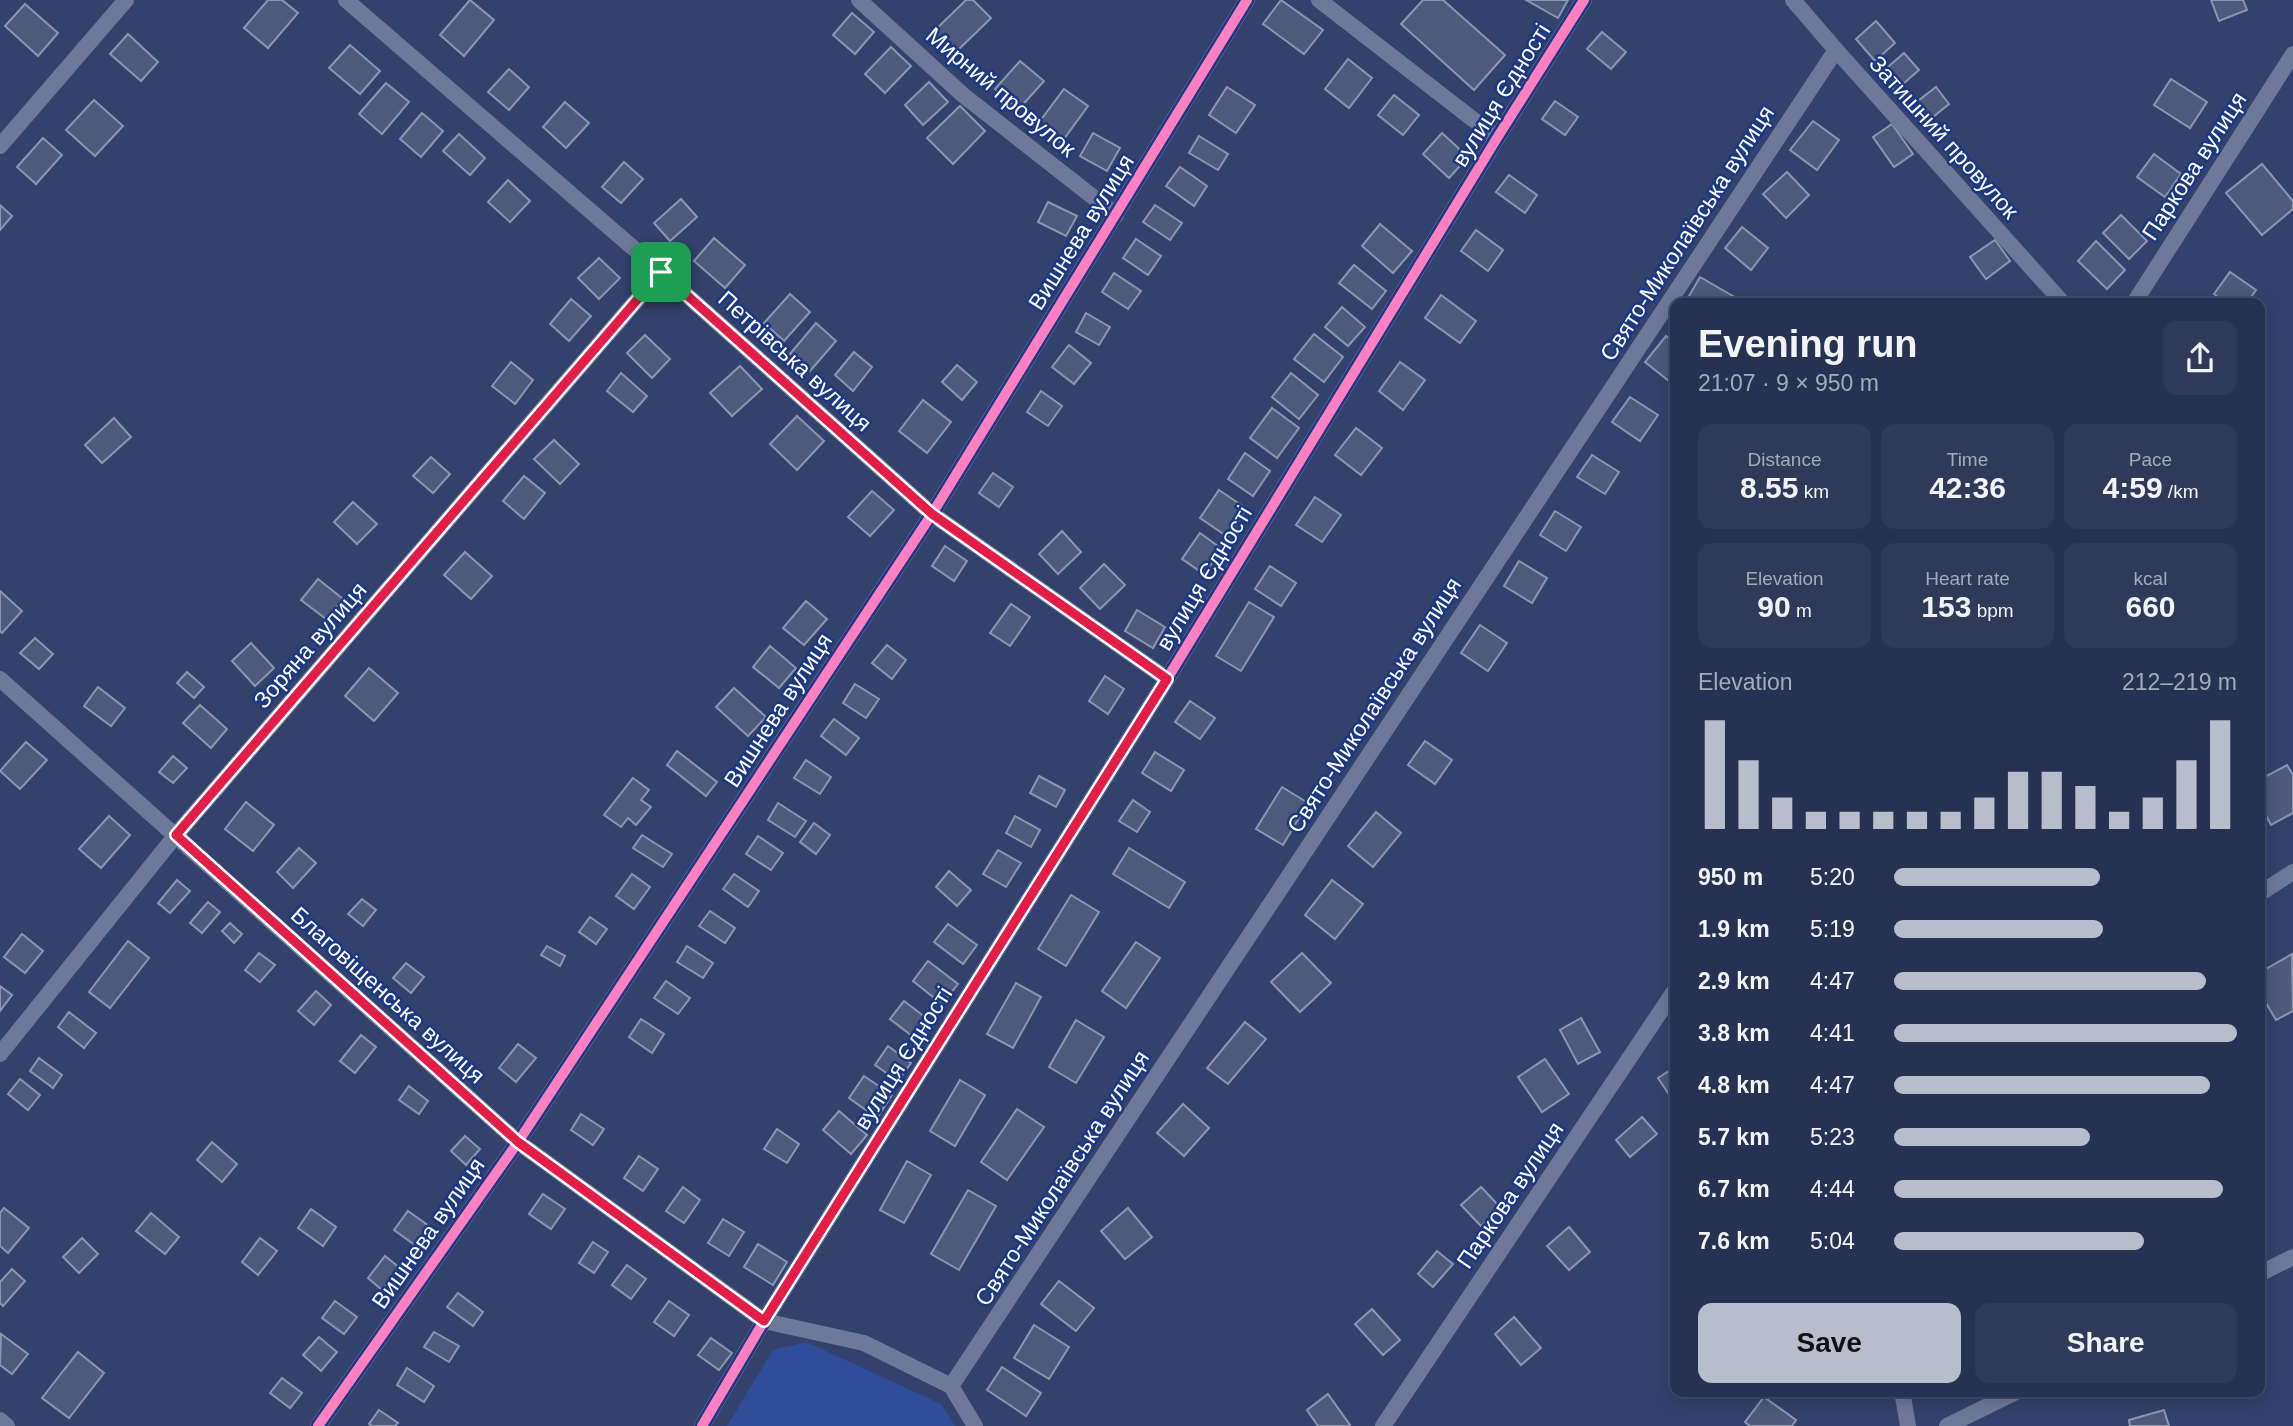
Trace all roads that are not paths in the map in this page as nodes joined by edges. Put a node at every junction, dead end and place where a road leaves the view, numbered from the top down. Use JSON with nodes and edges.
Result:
{"nodes":[{"id":1,"x":126,"y":0,"type":"edge"},
{"id":2,"x":346,"y":0,"type":"edge"},
{"id":3,"x":859,"y":0,"type":"edge"},
{"id":4,"x":1247,"y":0,"type":"edge"},
{"id":5,"x":1319,"y":0,"type":"edge"},
{"id":6,"x":1584,"y":0,"type":"edge"},
{"id":7,"x":1794,"y":0,"type":"edge"},
{"id":8,"x":1836,"y":50,"type":"junction"},
{"id":9,"x":2293,"y":54,"type":"edge"},
{"id":10,"x":1497,"y":138,"type":"junction"},
{"id":11,"x":0,"y":146,"type":"edge"},
{"id":12,"x":1116,"y":215,"type":"junction"},
{"id":13,"x":661,"y":272,"type":"junction"},
{"id":14,"x":1672,"y":298,"type":"edge"},
{"id":15,"x":2059,"y":298,"type":"edge"},
{"id":16,"x":2137,"y":298,"type":"edge"},
{"id":17,"x":1670,"y":301,"type":"edge"},
{"id":18,"x":932,"y":514,"type":"junction"},
{"id":19,"x":0,"y":679,"type":"edge"},
{"id":20,"x":1167,"y":679,"type":"junction"},
{"id":21,"x":176,"y":835,"type":"junction"},
{"id":22,"x":2293,"y":872,"type":"edge"},
{"id":23,"x":2265,"y":890,"type":"edge"},
{"id":24,"x":1670,"y":997,"type":"edge"},
{"id":25,"x":0,"y":1054,"type":"edge"},
{"id":26,"x":518,"y":1142,"type":"junction"},
{"id":27,"x":2293,"y":1257,"type":"edge"},
{"id":28,"x":2265,"y":1271,"type":"edge"},
{"id":29,"x":764,"y":1321,"type":"junction"},
{"id":30,"x":951,"y":1386,"type":"junction"},
{"id":31,"x":1903,"y":1397,"type":"edge"},
{"id":32,"x":2006,"y":1397,"type":"edge"},
{"id":33,"x":0,"y":1420,"type":"edge"},
{"id":34,"x":7,"y":1426,"type":"edge"},
{"id":35,"x":318,"y":1426,"type":"edge"},
{"id":36,"x":702,"y":1426,"type":"edge"},
{"id":37,"x":975,"y":1426,"type":"edge"},
{"id":38,"x":1383,"y":1426,"type":"edge"},
{"id":39,"x":1908,"y":1426,"type":"edge"},
{"id":40,"x":1947,"y":1426,"type":"edge"}],
"edges":[{"from":1,"to":11,"type":"street"},
{"from":2,"to":13,"type":"street","name":"Петрівська вулиця"},
{"from":3,"to":12,"type":"street","name":"Мирний провулок"},
{"from":4,"to":12,"type":"street","name":"Вишнева вулиця"},
{"from":5,"to":10,"type":"street"},
{"from":6,"to":10,"type":"street","name":"вулиця Єдності"},
{"from":7,"to":8,"type":"street","name":"Затишний провулок"},
{"from":8,"to":14,"type":"street","name":"Свято-Миколаївська вулиця"},
{"from":8,"to":15,"type":"street","name":"Затишний провулок"},
{"from":9,"to":16,"type":"street","name":"Паркова вулиця"},
{"from":10,"to":20,"type":"street","name":"вулиця Єдності"},
{"from":12,"to":18,"type":"street","name":"Вишнева вулиця"},
{"from":13,"to":18,"type":"street","name":"Петрівська вулиця"},
{"from":13,"to":21,"type":"street","name":"Зоряна вулиця"},
{"from":17,"to":30,"type":"street","name":"Свято-Миколаївська вулиця"},
{"from":18,"to":20,"type":"street","name":"Петрівська вулиця"},
{"from":18,"to":26,"type":"street","name":"Вишнева вулиця"},
{"from":19,"to":21,"type":"street","name":"Благовіщенська вулиця"},
{"from":20,"to":29,"type":"street","name":"вулиця Єдності"},
{"from":21,"to":25,"type":"street","name":"Зоряна вулиця"},
{"from":21,"to":26,"type":"street","name":"Благовіщенська вулиця"},
{"from":22,"to":23,"type":"street"},
{"from":24,"to":38,"type":"street","name":"Паркова вулиця"},
{"from":26,"to":29,"type":"street","name":"Благовіщенська вулиця"},
{"from":26,"to":35,"type":"street","name":"Вишнева вулиця"},
{"from":27,"to":28,"type":"street"},
{"from":29,"to":30,"type":"street"},
{"from":29,"to":36,"type":"street","name":"вулиця Єдності"},
{"from":30,"to":37,"type":"street"},
{"from":31,"to":39,"type":"street"},
{"from":32,"to":40,"type":"street"},
{"from":33,"to":34,"type":"street"}]}
